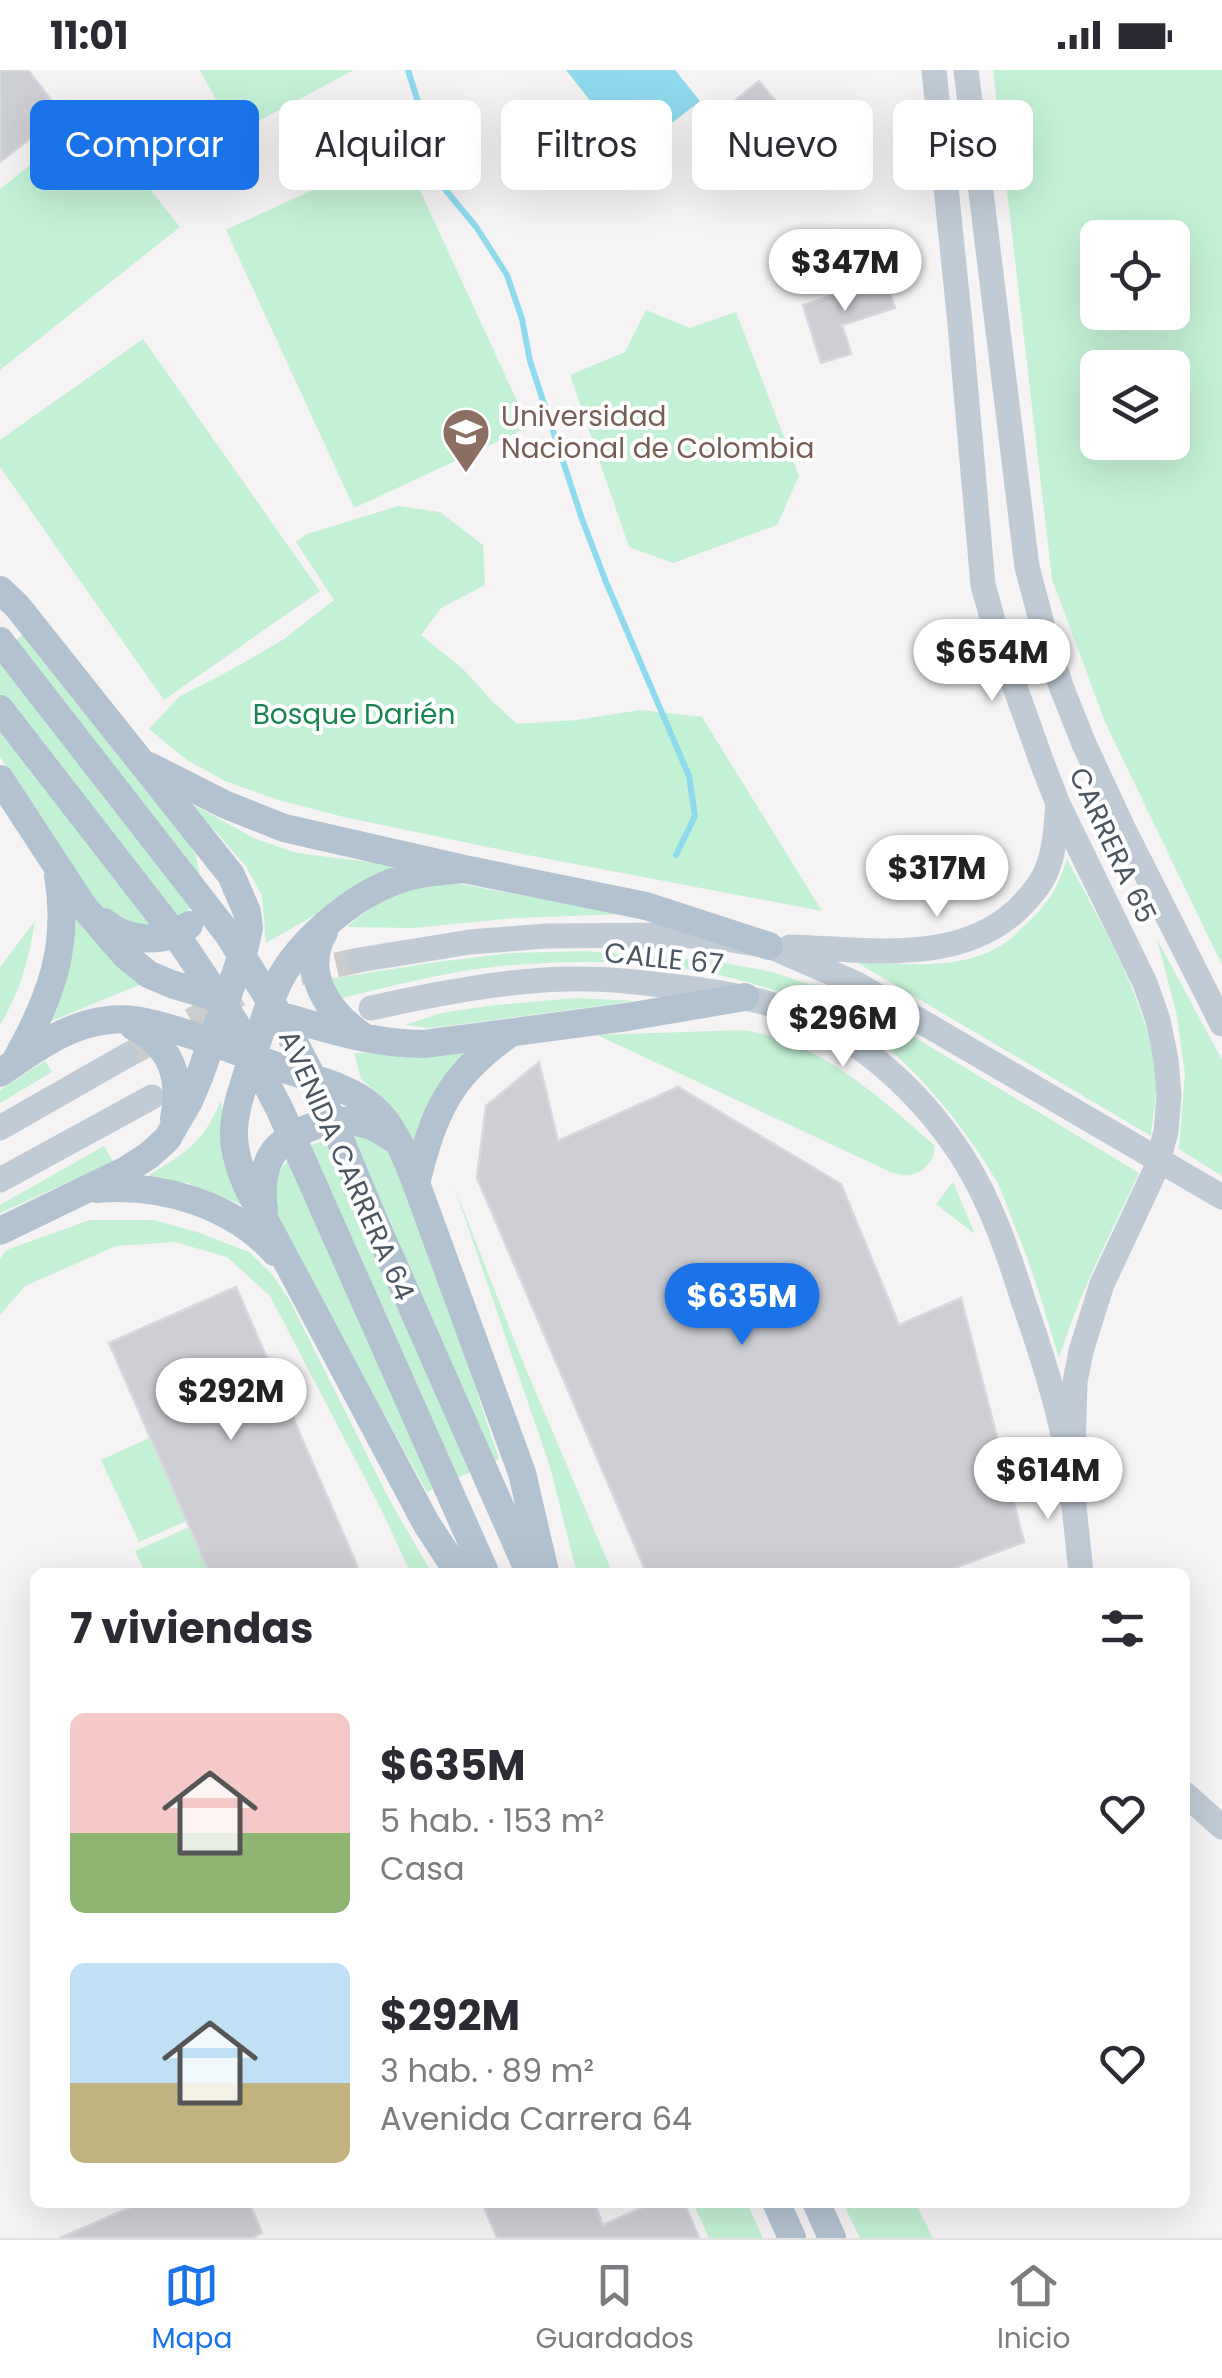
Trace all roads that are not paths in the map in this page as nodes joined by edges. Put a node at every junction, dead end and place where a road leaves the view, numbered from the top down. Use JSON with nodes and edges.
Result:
{"nodes":[{"id":1,"x":934,"y":70,"type":"edge"},
{"id":2,"x":966,"y":70,"type":"edge"},
{"id":3,"x":0,"y":590,"type":"edge"},
{"id":4,"x":0,"y":640,"type":"edge"},
{"id":5,"x":0,"y":709,"type":"edge"},
{"id":6,"x":139,"y":760,"type":"junction"},
{"id":7,"x":0,"y":779,"type":"edge"},
{"id":8,"x":1058,"y":804,"type":"junction"},
{"id":9,"x":196,"y":830,"type":"junction"},
{"id":10,"x":56,"y":864,"type":"junction"},
{"id":11,"x":464,"y":869,"type":"junction"},
{"id":12,"x":83,"y":906,"type":"junction"},
{"id":13,"x":330,"y":922,"type":"junction"},
{"id":14,"x":770,"y":946,"type":"junction"},
{"id":15,"x":358,"y":960,"type":"tunnel mouth"},
{"id":16,"x":745,"y":997,"type":"junction"},
{"id":17,"x":227,"y":1000,"type":"junction"},
{"id":18,"x":371,"y":1008,"type":"dead end"},
{"id":19,"x":268,"y":1012,"type":"junction"},
{"id":20,"x":112,"y":1019,"type":"junction"},
{"id":21,"x":1222,"y":1024,"type":"edge"},
{"id":22,"x":516,"y":1030,"type":"junction"},
{"id":23,"x":370,"y":1040,"type":"junction"},
{"id":24,"x":212,"y":1043,"type":"junction"},
{"id":25,"x":126,"y":1056,"type":"tunnel mouth"},
{"id":26,"x":252,"y":1058,"type":"junction"},
{"id":27,"x":7,"y":1068,"type":"edge"},
{"id":28,"x":152,"y":1097,"type":"dead end"},
{"id":29,"x":0,"y":1128,"type":"edge"},
{"id":30,"x":167,"y":1139,"type":"junction"},
{"id":31,"x":401,"y":1145,"type":"junction"},
{"id":32,"x":0,"y":1180,"type":"edge"},
{"id":33,"x":416,"y":1183,"type":"junction"},
{"id":34,"x":85,"y":1190,"type":"junction"},
{"id":35,"x":1222,"y":1196,"type":"edge"},
{"id":36,"x":264,"y":1215,"type":"junction"},
{"id":37,"x":0,"y":1231,"type":"edge"},
{"id":38,"x":296,"y":1275,"type":"junction"},
{"id":39,"x":1072,"y":1488,"type":"junction"},
{"id":40,"x":455,"y":1568,"type":"edge"},
{"id":41,"x":483,"y":1568,"type":"edge"},
{"id":42,"x":527,"y":1568,"type":"edge"},
{"id":43,"x":544,"y":1568,"type":"edge"},
{"id":44,"x":1081,"y":1568,"type":"edge"},
{"id":45,"x":1190,"y":1798,"type":"edge"},
{"id":46,"x":1222,"y":1827,"type":"edge"},
{"id":47,"x":779,"y":2208,"type":"edge"},
{"id":48,"x":819,"y":2208,"type":"edge"},
{"id":49,"x":792,"y":2238,"type":"edge"},
{"id":50,"x":832,"y":2238,"type":"edge"}],
"edges":[{"from":1,"to":8,"type":"main road","name":"CARRERA 65"},
{"from":2,"to":21,"type":"main road","name":"CARRERA 65"},
{"from":3,"to":6,"type":"main road"},
{"from":4,"to":42,"type":"main road","name":"AVENIDA CARRERA 64"},
{"from":5,"to":41,"type":"main road","name":"AVENIDA CARRERA 64"},
{"from":6,"to":9,"type":"main road"},
{"from":6,"to":11,"type":"main road"},
{"from":7,"to":10,"type":"main road"},
{"from":8,"to":14,"type":"main road"},
{"from":8,"to":39,"type":"main road","name":"CARRERA 65"},
{"from":9,"to":12,"type":"main road"},
{"from":9,"to":17,"type":"main road"},
{"from":10,"to":12,"type":"main road"},
{"from":10,"to":27,"type":"main road"},
{"from":11,"to":13,"type":"main road"},
{"from":11,"to":14,"type":"main road"},
{"from":12,"to":17,"type":"main road"},
{"from":13,"to":19,"type":"main road"},
{"from":13,"to":23,"type":"main road"},
{"from":14,"to":15,"type":"main road","name":"CALLE 67"},
{"from":14,"to":35,"type":"main road","name":"CALLE 67"},
{"from":16,"to":18,"type":"main road","name":"CALLE 67"},
{"from":16,"to":22,"type":"main road"},
{"from":16,"to":39,"type":"main road","name":"CALLE 67"},
{"from":17,"to":19,"type":"main road"},
{"from":17,"to":24,"type":"main road"},
{"from":19,"to":23,"type":"main road"},
{"from":19,"to":26,"type":"main road"},
{"from":20,"to":24,"type":"main road"},
{"from":20,"to":27,"type":"main road"},
{"from":20,"to":30,"type":"main road"},
{"from":22,"to":23,"type":"main road"},
{"from":22,"to":33,"type":"main road"},
{"from":24,"to":26,"type":"main road"},
{"from":24,"to":30,"type":"main road"},
{"from":25,"to":29,"type":"main road"},
{"from":26,"to":31,"type":"main road"},
{"from":26,"to":36,"type":"main road"},
{"from":28,"to":32,"type":"main road"},
{"from":30,"to":34,"type":"main road"},
{"from":31,"to":33,"type":"main road"},
{"from":31,"to":36,"type":"main road"},
{"from":33,"to":43,"type":"main road"},
{"from":34,"to":37,"type":"main road"},
{"from":34,"to":38,"type":"main road"},
{"from":36,"to":38,"type":"main road"},
{"from":38,"to":40,"type":"main road"},
{"from":39,"to":44,"type":"main road","name":"CARRERA 65"},
{"from":45,"to":46,"type":"main road"},
{"from":47,"to":49,"type":"main road"},
{"from":48,"to":50,"type":"main road"}]}
